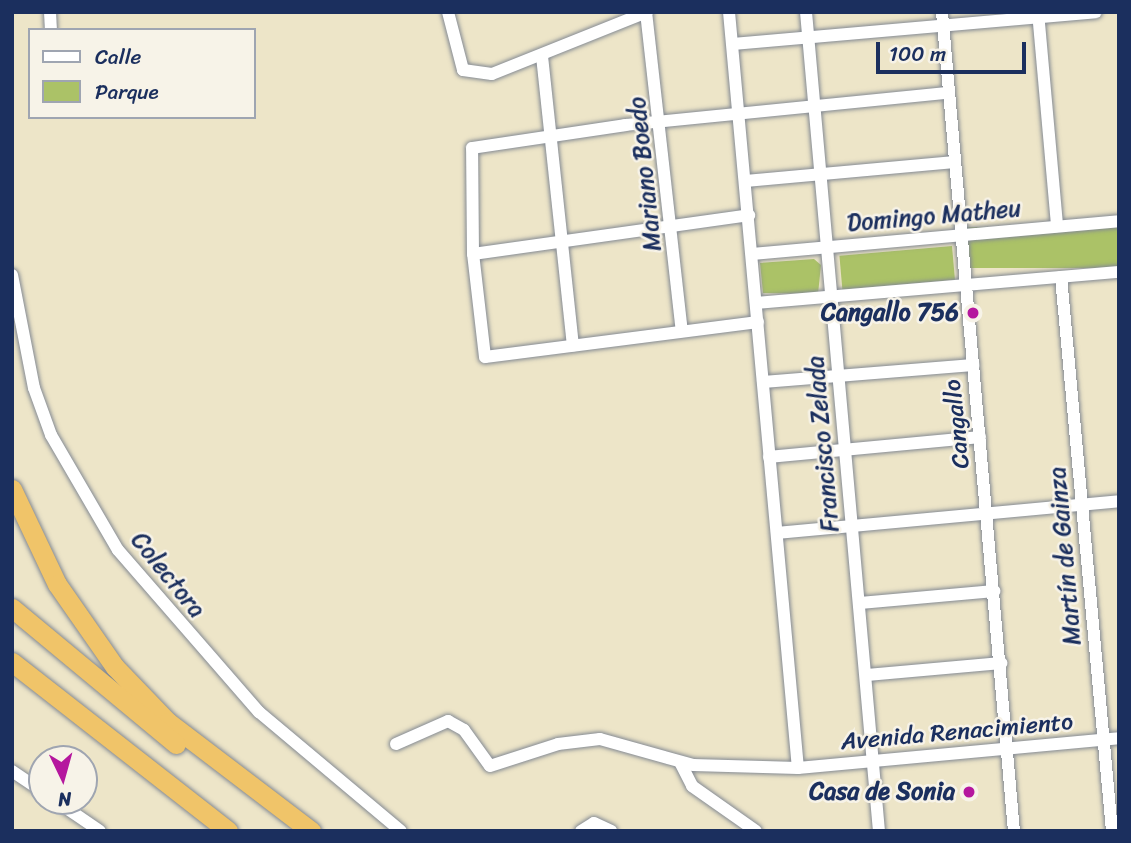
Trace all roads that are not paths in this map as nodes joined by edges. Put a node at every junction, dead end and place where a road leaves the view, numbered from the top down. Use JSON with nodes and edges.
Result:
{"nodes":[{"id":1,"x":448,"y":12,"type":"edge"},
{"id":2,"x":647,"y":12,"type":"edge"},
{"id":3,"x":729,"y":12,"type":"edge"},
{"id":4,"x":806,"y":12,"type":"edge"},
{"id":5,"x":1096,"y":12,"type":"edge"},
{"id":6,"x":1038,"y":15,"type":"edge"},
{"id":7,"x":943,"y":19,"type":"edge"},
{"id":8,"x":808,"y":37,"type":"junction"},
{"id":9,"x":733,"y":44,"type":"junction"},
{"id":10,"x":542,"y":56,"type":"junction"},
{"id":11,"x":948,"y":93,"type":"junction"},
{"id":12,"x":814,"y":107,"type":"junction"},
{"id":13,"x":740,"y":114,"type":"junction"},
{"id":14,"x":662,"y":121,"type":"junction"},
{"id":15,"x":551,"y":137,"type":"junction"},
{"id":16,"x":954,"y":162,"type":"junction"},
{"id":17,"x":820,"y":175,"type":"junction"},
{"id":18,"x":746,"y":181,"type":"junction"},
{"id":19,"x":749,"y":215,"type":"junction"},
{"id":20,"x":1119,"y":221,"type":"edge"},
{"id":21,"x":1057,"y":226,"type":"junction"},
{"id":22,"x":673,"y":227,"type":"junction"},
{"id":23,"x":961,"y":235,"type":"junction"},
{"id":24,"x":561,"y":245,"type":"junction"},
{"id":25,"x":826,"y":247,"type":"junction"},
{"id":26,"x":473,"y":254,"type":"junction"},
{"id":27,"x":752,"y":254,"type":"junction"},
{"id":28,"x":1119,"y":272,"type":"edge"},
{"id":29,"x":12,"y":275,"type":"edge"},
{"id":30,"x":1061,"y":276,"type":"junction"},
{"id":31,"x":966,"y":286,"type":"junction"},
{"id":32,"x":830,"y":297,"type":"junction"},
{"id":33,"x":756,"y":303,"type":"junction"},
{"id":34,"x":758,"y":322,"type":"junction"},
{"id":35,"x":682,"y":331,"type":"junction"},
{"id":36,"x":573,"y":345,"type":"junction"},
{"id":37,"x":973,"y":365,"type":"junction"},
{"id":38,"x":837,"y":376,"type":"junction"},
{"id":39,"x":763,"y":382,"type":"junction"},
{"id":40,"x":980,"y":437,"type":"junction"},
{"id":41,"x":845,"y":449,"type":"junction"},
{"id":42,"x":769,"y":457,"type":"junction"},
{"id":43,"x":12,"y":489,"type":"edge"},
{"id":44,"x":1119,"y":501,"type":"edge"},
{"id":45,"x":1082,"y":504,"type":"junction"},
{"id":46,"x":988,"y":513,"type":"junction"},
{"id":47,"x":852,"y":526,"type":"junction"},
{"id":48,"x":777,"y":533,"type":"junction"},
{"id":49,"x":994,"y":591,"type":"junction"},
{"id":50,"x":860,"y":603,"type":"junction"},
{"id":51,"x":12,"y":608,"type":"edge"},
{"id":52,"x":12,"y":662,"type":"edge"},
{"id":53,"x":1001,"y":663,"type":"junction"},
{"id":54,"x":867,"y":675,"type":"junction"},
{"id":55,"x":12,"y":678,"type":"edge"},
{"id":56,"x":1119,"y":738,"type":"edge"},
{"id":57,"x":1103,"y":740,"type":"junction"},
{"id":58,"x":396,"y":744,"type":"dead end"},
{"id":59,"x":1008,"y":749,"type":"junction"},
{"id":60,"x":874,"y":761,"type":"junction"},
{"id":61,"x":681,"y":762,"type":"junction"},
{"id":62,"x":798,"y":768,"type":"junction"},
{"id":63,"x":12,"y":771,"type":"edge"},
{"id":64,"x":28,"y":782,"type":"edge"},
{"id":65,"x":183,"y":799,"type":"junction"},
{"id":66,"x":77,"y":815,"type":"edge"},
{"id":67,"x":606,"y":827,"type":"edge"},
{"id":68,"x":100,"y":831,"type":"edge"},
{"id":69,"x":228,"y":831,"type":"edge"},
{"id":70,"x":296,"y":831,"type":"edge"},
{"id":71,"x":311,"y":831,"type":"edge"},
{"id":72,"x":401,"y":831,"type":"edge"},
{"id":73,"x":581,"y":831,"type":"edge"},
{"id":74,"x":756,"y":831,"type":"edge"},
{"id":75,"x":879,"y":831,"type":"edge"},
{"id":76,"x":1014,"y":831,"type":"edge"},
{"id":77,"x":1112,"y":831,"type":"edge"}],
"edges":[{"from":1,"to":10,"type":"street"},
{"from":2,"to":10,"type":"street"},
{"from":2,"to":14,"type":"street","name":"Mariano Boedo"},
{"from":3,"to":9,"type":"street"},
{"from":4,"to":8,"type":"street","name":"Francisco Zelada"},
{"from":5,"to":6,"type":"street"},
{"from":6,"to":7,"type":"street"},
{"from":6,"to":21,"type":"street"},
{"from":7,"to":8,"type":"street"},
{"from":7,"to":11,"type":"street","name":"Cangallo"},
{"from":8,"to":9,"type":"street"},
{"from":8,"to":12,"type":"street","name":"Francisco Zelada"},
{"from":9,"to":13,"type":"street"},
{"from":10,"to":15,"type":"street"},
{"from":11,"to":12,"type":"street"},
{"from":11,"to":16,"type":"street","name":"Cangallo"},
{"from":12,"to":13,"type":"street"},
{"from":12,"to":17,"type":"street","name":"Francisco Zelada"},
{"from":13,"to":14,"type":"street"},
{"from":13,"to":18,"type":"street"},
{"from":14,"to":15,"type":"street"},
{"from":14,"to":22,"type":"street","name":"Mariano Boedo"},
{"from":15,"to":24,"type":"street"},
{"from":15,"to":26,"type":"street"},
{"from":16,"to":17,"type":"street"},
{"from":16,"to":23,"type":"street","name":"Cangallo"},
{"from":17,"to":18,"type":"street"},
{"from":17,"to":25,"type":"street","name":"Francisco Zelada"},
{"from":18,"to":19,"type":"street"},
{"from":19,"to":22,"type":"street"},
{"from":19,"to":27,"type":"street"},
{"from":20,"to":21,"type":"street","name":"Domingo Matheu"},
{"from":21,"to":23,"type":"street","name":"Domingo Matheu"},
{"from":22,"to":24,"type":"street"},
{"from":22,"to":35,"type":"street","name":"Mariano Boedo"},
{"from":23,"to":25,"type":"street","name":"Domingo Matheu"},
{"from":23,"to":31,"type":"street","name":"Cangallo"},
{"from":24,"to":26,"type":"street"},
{"from":24,"to":36,"type":"street"},
{"from":25,"to":27,"type":"street","name":"Domingo Matheu"},
{"from":25,"to":32,"type":"street","name":"Francisco Zelada"},
{"from":26,"to":36,"type":"street"},
{"from":27,"to":33,"type":"street"},
{"from":28,"to":30,"type":"street"},
{"from":29,"to":72,"type":"street","name":"Colectora"},
{"from":30,"to":31,"type":"street"},
{"from":30,"to":45,"type":"street","name":"Martín de Gainza"},
{"from":31,"to":32,"type":"street"},
{"from":31,"to":37,"type":"street","name":"Cangallo"},
{"from":32,"to":33,"type":"street"},
{"from":32,"to":38,"type":"street","name":"Francisco Zelada"},
{"from":33,"to":34,"type":"street"},
{"from":34,"to":35,"type":"street"},
{"from":34,"to":39,"type":"street"},
{"from":35,"to":36,"type":"street"},
{"from":37,"to":38,"type":"street"},
{"from":37,"to":40,"type":"street","name":"Cangallo"},
{"from":38,"to":39,"type":"street"},
{"from":38,"to":41,"type":"street","name":"Francisco Zelada"},
{"from":39,"to":42,"type":"street"},
{"from":40,"to":41,"type":"street"},
{"from":40,"to":46,"type":"street","name":"Cangallo"},
{"from":41,"to":42,"type":"street"},
{"from":41,"to":47,"type":"street","name":"Francisco Zelada"},
{"from":42,"to":48,"type":"street"},
{"from":43,"to":71,"type":"highway"},
{"from":44,"to":45,"type":"street"},
{"from":45,"to":46,"type":"street"},
{"from":45,"to":57,"type":"street","name":"Martín de Gainza"},
{"from":46,"to":47,"type":"street"},
{"from":46,"to":49,"type":"street","name":"Cangallo"},
{"from":47,"to":48,"type":"street"},
{"from":47,"to":50,"type":"street","name":"Francisco Zelada"},
{"from":48,"to":62,"type":"street"},
{"from":49,"to":50,"type":"street"},
{"from":49,"to":53,"type":"street","name":"Cangallo"},
{"from":50,"to":54,"type":"street","name":"Francisco Zelada"},
{"from":51,"to":70,"type":"highway"},
{"from":52,"to":65,"type":"highway"},
{"from":53,"to":54,"type":"street"},
{"from":53,"to":59,"type":"street","name":"Cangallo"},
{"from":54,"to":60,"type":"street","name":"Francisco Zelada"},
{"from":55,"to":65,"type":"highway"},
{"from":56,"to":57,"type":"street","name":"Avenida Renacimiento"},
{"from":57,"to":59,"type":"street","name":"Avenida Renacimiento"},
{"from":57,"to":77,"type":"street","name":"Martín de Gainza"},
{"from":58,"to":61,"type":"street","name":"Avenida Renacimiento"},
{"from":59,"to":60,"type":"street","name":"Avenida Renacimiento"},
{"from":59,"to":76,"type":"street","name":"Cangallo"},
{"from":60,"to":62,"type":"street","name":"Avenida Renacimiento"},
{"from":60,"to":75,"type":"street","name":"Francisco Zelada"},
{"from":61,"to":62,"type":"street","name":"Avenida Renacimiento"},
{"from":61,"to":74,"type":"street"},
{"from":63,"to":64,"type":"street"},
{"from":65,"to":69,"type":"highway"},
{"from":66,"to":68,"type":"street"},
{"from":67,"to":73,"type":"street"}]}
